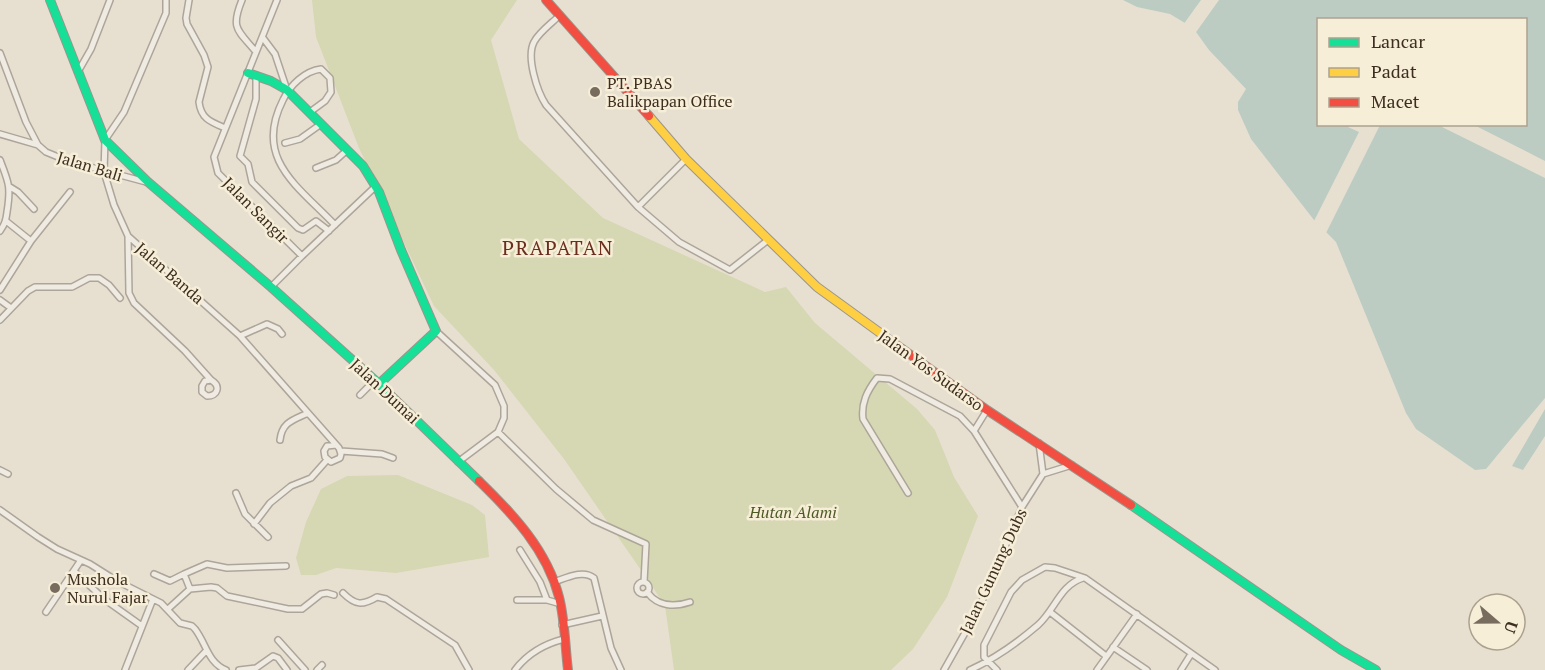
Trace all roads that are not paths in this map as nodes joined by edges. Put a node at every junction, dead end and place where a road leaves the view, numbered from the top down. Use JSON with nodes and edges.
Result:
{"nodes":[{"id":1,"x":50,"y":0,"type":"edge"},
{"id":2,"x":110,"y":0,"type":"edge"},
{"id":3,"x":166,"y":0,"type":"edge"},
{"id":4,"x":189,"y":0,"type":"edge"},
{"id":5,"x":242,"y":0,"type":"edge"},
{"id":6,"x":277,"y":0,"type":"edge"},
{"id":7,"x":546,"y":0,"type":"edge"},
{"id":8,"x":560,"y":15,"type":"junction"},
{"id":9,"x":263,"y":38,"type":"junction"},
{"id":10,"x":256,"y":52,"type":"junction"},
{"id":11,"x":0,"y":53,"type":"edge"},
{"id":12,"x":78,"y":70,"type":"junction"},
{"id":13,"x":252,"y":75,"type":"junction"},
{"id":14,"x":287,"y":90,"type":"junction"},
{"id":15,"x":310,"y":112,"type":"junction"},
{"id":16,"x":321,"y":124,"type":"junction"},
{"id":17,"x":225,"y":128,"type":"junction"},
{"id":18,"x":0,"y":134,"type":"edge"},
{"id":19,"x":105,"y":140,"type":"junction"},
{"id":20,"x":285,"y":143,"type":"dead end"},
{"id":21,"x":38,"y":146,"type":"junction"},
{"id":22,"x":346,"y":151,"type":"junction"},
{"id":23,"x":686,"y":159,"type":"junction"},
{"id":24,"x":0,"y":160,"type":"edge"},
{"id":25,"x":316,"y":168,"type":"dead end"},
{"id":26,"x":104,"y":172,"type":"junction"},
{"id":27,"x":148,"y":182,"type":"junction"},
{"id":28,"x":376,"y":186,"type":"junction"},
{"id":29,"x":10,"y":187,"type":"junction"},
{"id":30,"x":70,"y":192,"type":"dead end"},
{"id":31,"x":638,"y":207,"type":"junction"},
{"id":32,"x":34,"y":209,"type":"dead end"},
{"id":33,"x":6,"y":221,"type":"junction"},
{"id":34,"x":335,"y":225,"type":"junction"},
{"id":35,"x":0,"y":231,"type":"edge"},
{"id":36,"x":329,"y":231,"type":"junction"},
{"id":37,"x":128,"y":236,"type":"junction"},
{"id":38,"x":768,"y":240,"type":"junction"},
{"id":39,"x":31,"y":242,"type":"junction"},
{"id":40,"x":302,"y":256,"type":"junction"},
{"id":41,"x":272,"y":287,"type":"junction"},
{"id":42,"x":0,"y":290,"type":"edge"},
{"id":43,"x":120,"y":298,"type":"dead end"},
{"id":44,"x":0,"y":300,"type":"edge"},
{"id":45,"x":11,"y":308,"type":"junction"},
{"id":46,"x":0,"y":320,"type":"edge"},
{"id":47,"x":436,"y":331,"type":"junction"},
{"id":48,"x":282,"y":334,"type":"dead end"},
{"id":49,"x":240,"y":336,"type":"junction"},
{"id":50,"x":211,"y":380,"type":"dead end"},
{"id":51,"x":377,"y":382,"type":"junction"},
{"id":52,"x":360,"y":395,"type":"dead end"},
{"id":53,"x":987,"y":410,"type":"junction"},
{"id":54,"x":308,"y":412,"type":"junction"},
{"id":55,"x":974,"y":431,"type":"junction"},
{"id":56,"x":498,"y":432,"type":"junction"},
{"id":57,"x":280,"y":440,"type":"dead end"},
{"id":58,"x":1039,"y":443,"type":"junction"},
{"id":59,"x":336,"y":445,"type":"junction"},
{"id":60,"x":341,"y":451,"type":"junction"},
{"id":61,"x":393,"y":458,"type":"dead end"},
{"id":62,"x":327,"y":460,"type":"junction"},
{"id":63,"x":458,"y":462,"type":"junction"},
{"id":64,"x":1072,"y":465,"type":"junction"},
{"id":65,"x":0,"y":470,"type":"edge"},
{"id":66,"x":8,"y":474,"type":"dead end"},
{"id":67,"x":1043,"y":474,"type":"junction"},
{"id":68,"x":236,"y":493,"type":"dead end"},
{"id":69,"x":908,"y":493,"type":"dead end"},
{"id":70,"x":1022,"y":507,"type":"junction"},
{"id":71,"x":0,"y":510,"type":"edge"},
{"id":72,"x":254,"y":524,"type":"junction"},
{"id":73,"x":268,"y":537,"type":"dead end"},
{"id":74,"x":520,"y":550,"type":"dead end"},
{"id":75,"x":81,"y":560,"type":"junction"},
{"id":76,"x":286,"y":566,"type":"dead end"},
{"id":77,"x":74,"y":571,"type":"junction"},
{"id":78,"x":154,"y":574,"type":"dead end"},
{"id":79,"x":184,"y":574,"type":"junction"},
{"id":80,"x":1084,"y":578,"type":"junction"},
{"id":81,"x":554,"y":582,"type":"junction"},
{"id":82,"x":644,"y":582,"type":"junction"},
{"id":83,"x":190,"y":589,"type":"junction"},
{"id":84,"x":647,"y":592,"type":"junction"},
{"id":85,"x":343,"y":593,"type":"dead end"},
{"id":86,"x":334,"y":595,"type":"dead end"},
{"id":87,"x":153,"y":599,"type":"junction"},
{"id":88,"x":517,"y":600,"type":"dead end"},
{"id":89,"x":547,"y":600,"type":"junction"},
{"id":90,"x":690,"y":602,"type":"dead end"},
{"id":91,"x":561,"y":604,"type":"junction"},
{"id":92,"x":168,"y":609,"type":"junction"},
{"id":93,"x":46,"y":612,"type":"dead end"},
{"id":94,"x":1050,"y":612,"type":"junction"},
{"id":95,"x":1137,"y":614,"type":"junction"},
{"id":96,"x":602,"y":616,"type":"junction"},
{"id":97,"x":562,"y":625,"type":"junction"},
{"id":98,"x":142,"y":626,"type":"junction"},
{"id":99,"x":564,"y":639,"type":"junction"},
{"id":100,"x":278,"y":640,"type":"dead end"},
{"id":101,"x":1113,"y":647,"type":"junction"},
{"id":102,"x":206,"y":651,"type":"junction"},
{"id":103,"x":1191,"y":654,"type":"junction"},
{"id":104,"x":1106,"y":656,"type":"junction"},
{"id":105,"x":987,"y":662,"type":"junction"},
{"id":106,"x":322,"y":664,"type":"dead end"},
{"id":107,"x":125,"y":670,"type":"edge"},
{"id":108,"x":188,"y":670,"type":"edge"},
{"id":109,"x":224,"y":670,"type":"edge"},
{"id":110,"x":239,"y":670,"type":"edge"},
{"id":111,"x":288,"y":670,"type":"edge"},
{"id":112,"x":305,"y":670,"type":"edge"},
{"id":113,"x":317,"y":670,"type":"edge"},
{"id":114,"x":469,"y":670,"type":"edge"},
{"id":115,"x":515,"y":670,"type":"edge"},
{"id":116,"x":568,"y":670,"type":"edge"},
{"id":117,"x":621,"y":670,"type":"edge"},
{"id":118,"x":944,"y":670,"type":"edge"},
{"id":119,"x":970,"y":670,"type":"edge"},
{"id":120,"x":997,"y":670,"type":"edge"},
{"id":121,"x":1097,"y":670,"type":"edge"},
{"id":122,"x":1147,"y":670,"type":"edge"},
{"id":123,"x":1181,"y":670,"type":"edge"},
{"id":124,"x":1215,"y":670,"type":"edge"},
{"id":125,"x":1376,"y":670,"type":"edge"}],
"edges":[{"from":1,"to":12,"type":"street"},
{"from":2,"to":12,"type":"street"},
{"from":3,"to":19,"type":"street"},
{"from":4,"to":17,"type":"street"},
{"from":5,"to":10,"type":"street"},
{"from":6,"to":9,"type":"street","name":"Jalan Sangir"},
{"from":7,"to":8,"type":"street","name":"Jalan Yos Sudarso"},
{"from":8,"to":23,"type":"street","name":"Jalan Yos Sudarso"},
{"from":8,"to":31,"type":"street"},
{"from":9,"to":10,"type":"street","name":"Jalan Sangir"},
{"from":9,"to":14,"type":"street"},
{"from":10,"to":13,"type":"street","name":"Jalan Sangir"},
{"from":11,"to":21,"type":"street"},
{"from":12,"to":19,"type":"street"},
{"from":13,"to":14,"type":"street"},
{"from":13,"to":17,"type":"street","name":"Jalan Sangir"},
{"from":13,"to":36,"type":"street"},
{"from":14,"to":15,"type":"street"},
{"from":14,"to":15,"type":"street"},
{"from":14,"to":34,"type":"street"},
{"from":15,"to":16,"type":"street"},
{"from":16,"to":20,"type":"street"},
{"from":16,"to":22,"type":"street"},
{"from":17,"to":40,"type":"street","name":"Jalan Sangir"},
{"from":18,"to":21,"type":"street","name":"Jalan Bali"},
{"from":19,"to":26,"type":"street","name":"Jalan Banda"},
{"from":19,"to":27,"type":"street","name":"Jalan Dumai"},
{"from":21,"to":26,"type":"street","name":"Jalan Bali"},
{"from":22,"to":25,"type":"street"},
{"from":22,"to":28,"type":"street"},
{"from":23,"to":31,"type":"street"},
{"from":23,"to":38,"type":"street","name":"Jalan Yos Sudarso"},
{"from":24,"to":29,"type":"street"},
{"from":26,"to":27,"type":"street","name":"Jalan Bali"},
{"from":26,"to":37,"type":"street","name":"Jalan Banda"},
{"from":27,"to":41,"type":"street","name":"Jalan Dumai"},
{"from":28,"to":34,"type":"street","name":"Jalan Sangir"},
{"from":28,"to":47,"type":"street"},
{"from":29,"to":32,"type":"street"},
{"from":29,"to":33,"type":"street"},
{"from":30,"to":39,"type":"street"},
{"from":31,"to":38,"type":"street"},
{"from":33,"to":35,"type":"street"},
{"from":33,"to":39,"type":"street"},
{"from":34,"to":36,"type":"street","name":"Jalan Sangir"},
{"from":36,"to":40,"type":"street","name":"Jalan Sangir"},
{"from":37,"to":49,"type":"street","name":"Jalan Banda"},
{"from":37,"to":50,"type":"street"},
{"from":38,"to":53,"type":"street","name":"Jalan Yos Sudarso"},
{"from":39,"to":42,"type":"street"},
{"from":40,"to":41,"type":"street","name":"Jalan Sangir"},
{"from":41,"to":51,"type":"street","name":"Jalan Dumai"},
{"from":43,"to":45,"type":"street"},
{"from":44,"to":45,"type":"street"},
{"from":45,"to":46,"type":"street"},
{"from":47,"to":51,"type":"street"},
{"from":47,"to":56,"type":"street"},
{"from":48,"to":49,"type":"street"},
{"from":49,"to":54,"type":"street","name":"Jalan Banda"},
{"from":51,"to":52,"type":"street"},
{"from":51,"to":63,"type":"street","name":"Jalan Dumai"},
{"from":53,"to":55,"type":"street"},
{"from":53,"to":58,"type":"street","name":"Jalan Yos Sudarso"},
{"from":54,"to":57,"type":"street"},
{"from":54,"to":59,"type":"street","name":"Jalan Banda"},
{"from":55,"to":69,"type":"street"},
{"from":55,"to":70,"type":"street"},
{"from":56,"to":63,"type":"street"},
{"from":56,"to":82,"type":"street"},
{"from":58,"to":64,"type":"street","name":"Jalan Yos Sudarso"},
{"from":58,"to":67,"type":"street"},
{"from":59,"to":60,"type":"street"},
{"from":59,"to":62,"type":"street"},
{"from":60,"to":61,"type":"street"},
{"from":60,"to":62,"type":"street"},
{"from":62,"to":72,"type":"street"},
{"from":63,"to":81,"type":"street","name":"Jalan Dumai"},
{"from":64,"to":67,"type":"street"},
{"from":64,"to":125,"type":"street","name":"Jalan Yos Sudarso"},
{"from":65,"to":66,"type":"street"},
{"from":67,"to":70,"type":"street","name":"Jalan Gunung Dubs"},
{"from":68,"to":72,"type":"street"},
{"from":70,"to":118,"type":"street","name":"Jalan Gunung Dubs"},
{"from":71,"to":75,"type":"street"},
{"from":72,"to":73,"type":"street"},
{"from":74,"to":89,"type":"street"},
{"from":75,"to":77,"type":"street"},
{"from":75,"to":87,"type":"street"},
{"from":76,"to":79,"type":"street"},
{"from":77,"to":93,"type":"street"},
{"from":77,"to":98,"type":"street"},
{"from":78,"to":79,"type":"street"},
{"from":79,"to":83,"type":"street"},
{"from":80,"to":94,"type":"street"},
{"from":80,"to":95,"type":"street"},
{"from":80,"to":105,"type":"street"},
{"from":81,"to":91,"type":"street","name":"Jalan Dumai"},
{"from":81,"to":96,"type":"street"},
{"from":82,"to":84,"type":"street"},
{"from":82,"to":84,"type":"street"},
{"from":83,"to":86,"type":"street"},
{"from":83,"to":92,"type":"street"},
{"from":84,"to":90,"type":"street"},
{"from":85,"to":114,"type":"street"},
{"from":87,"to":92,"type":"street"},
{"from":87,"to":98,"type":"street"},
{"from":88,"to":89,"type":"street"},
{"from":89,"to":91,"type":"street"},
{"from":91,"to":97,"type":"street","name":"Jalan Dumai"},
{"from":92,"to":102,"type":"street"},
{"from":94,"to":104,"type":"street"},
{"from":94,"to":105,"type":"street"},
{"from":95,"to":101,"type":"street"},
{"from":95,"to":103,"type":"street"},
{"from":96,"to":97,"type":"street"},
{"from":96,"to":117,"type":"street"},
{"from":97,"to":99,"type":"street","name":"Jalan Dumai"},
{"from":98,"to":107,"type":"street"},
{"from":99,"to":115,"type":"street"},
{"from":99,"to":116,"type":"street","name":"Jalan Dumai"},
{"from":100,"to":112,"type":"street"},
{"from":101,"to":104,"type":"street"},
{"from":101,"to":122,"type":"street"},
{"from":102,"to":108,"type":"street"},
{"from":102,"to":109,"type":"street"},
{"from":103,"to":123,"type":"street"},
{"from":103,"to":124,"type":"street"},
{"from":104,"to":121,"type":"street"},
{"from":105,"to":119,"type":"street"},
{"from":105,"to":120,"type":"street"},
{"from":106,"to":113,"type":"street"},
{"from":110,"to":111,"type":"street"}]}
